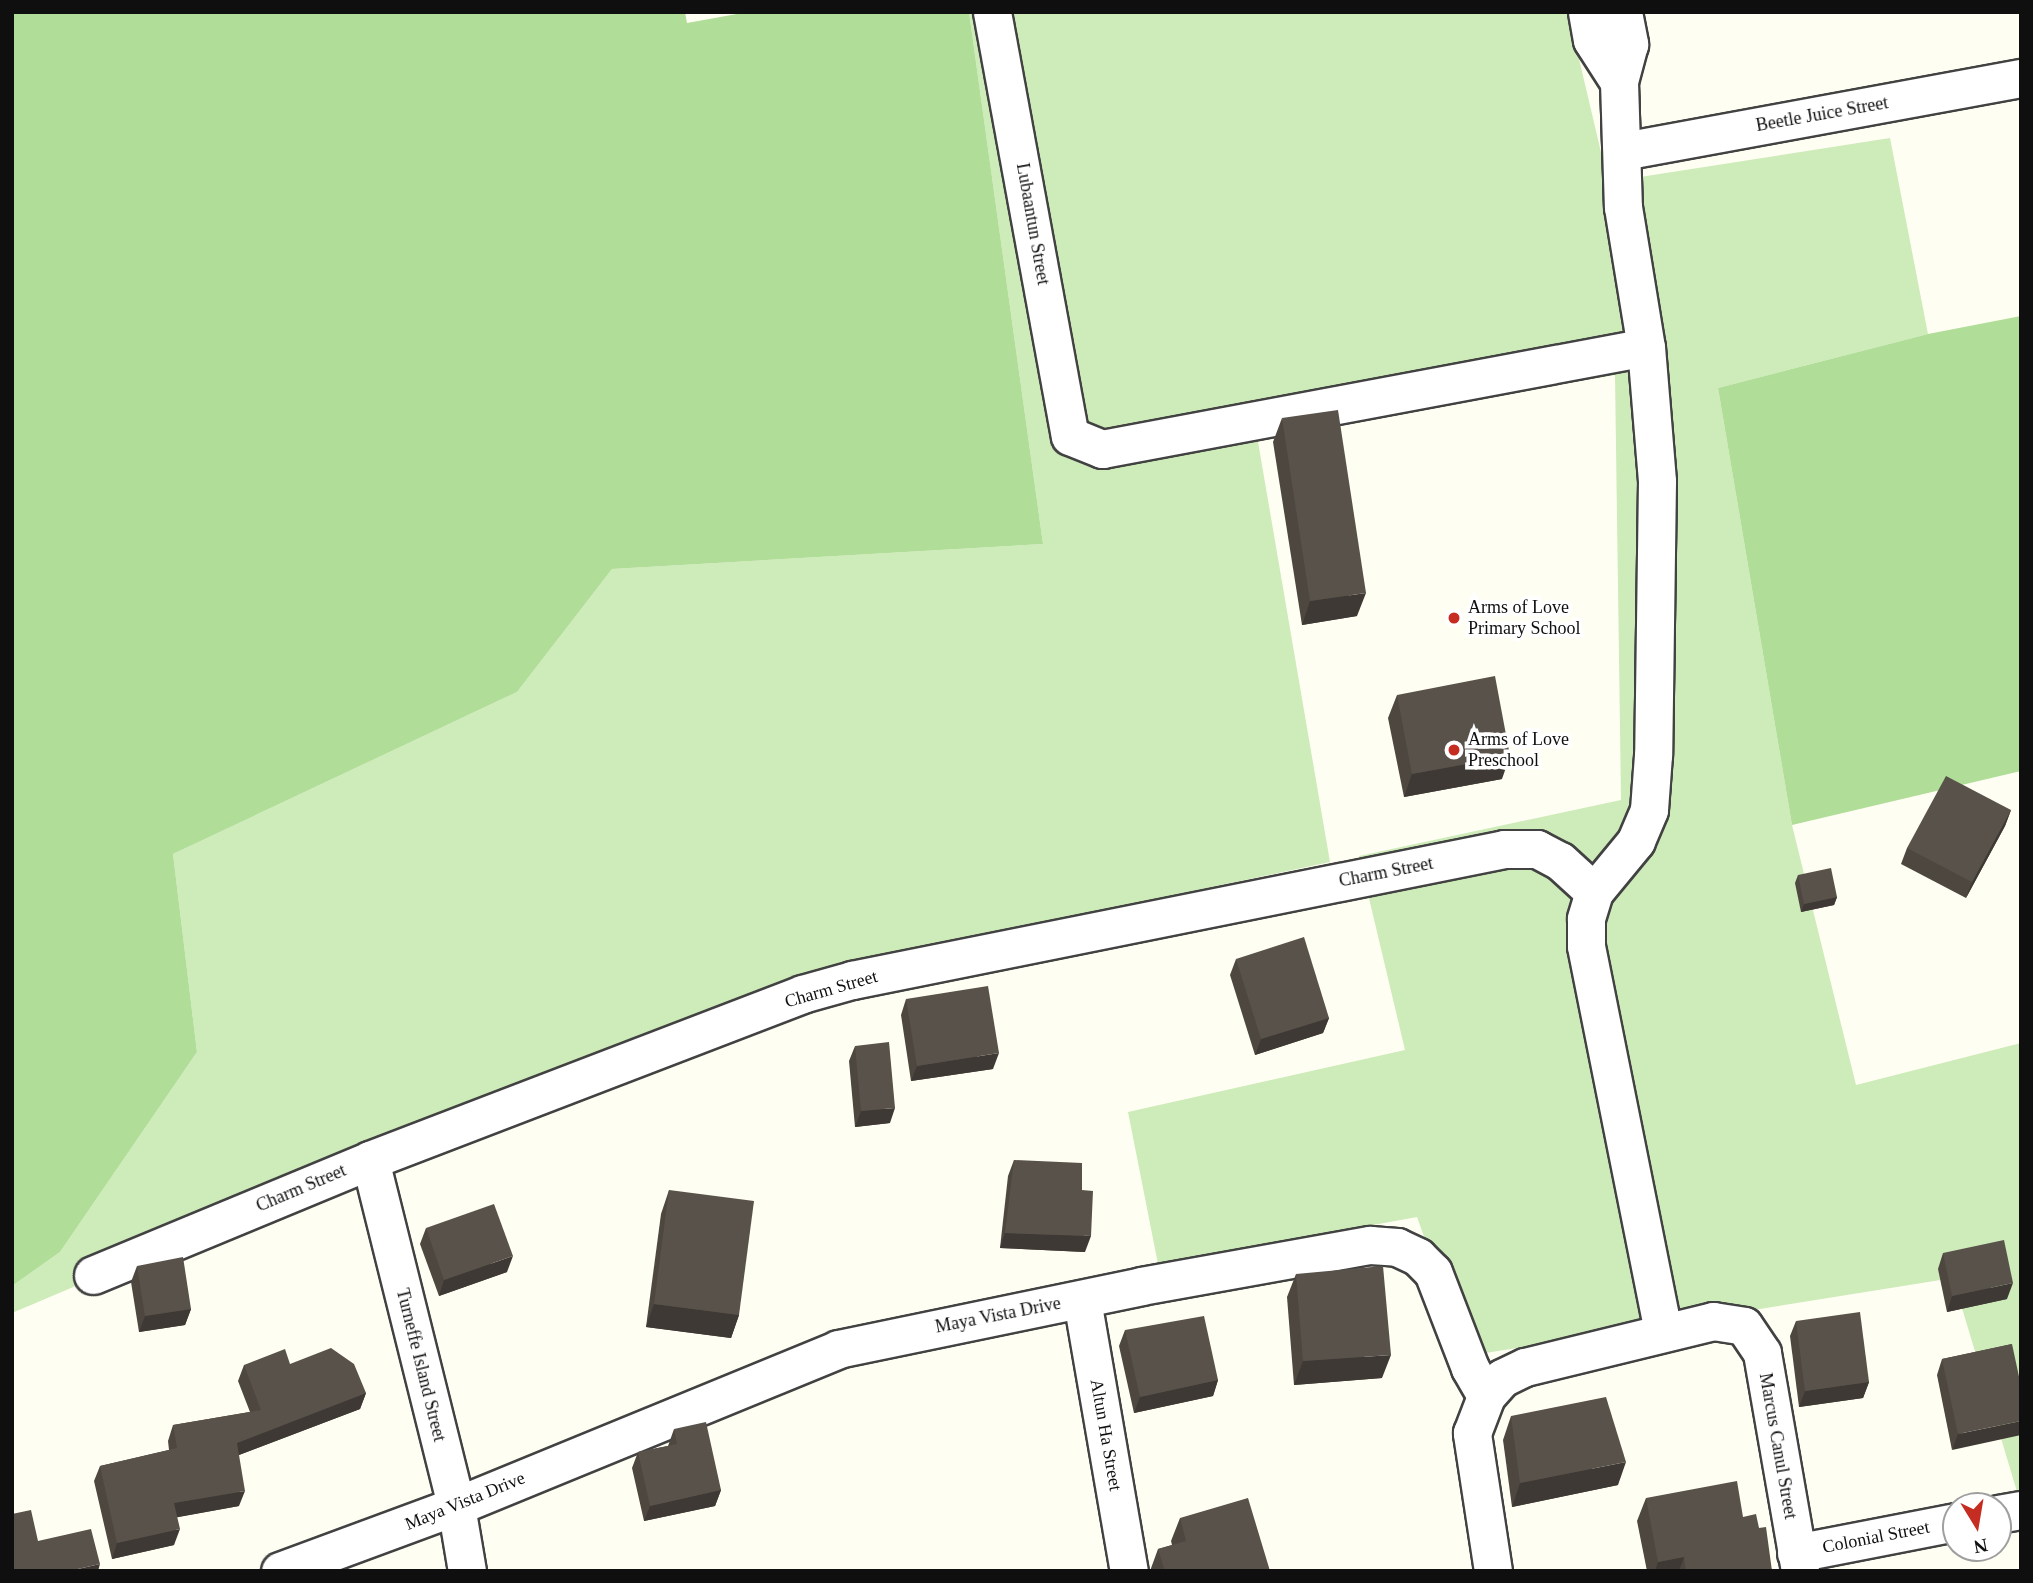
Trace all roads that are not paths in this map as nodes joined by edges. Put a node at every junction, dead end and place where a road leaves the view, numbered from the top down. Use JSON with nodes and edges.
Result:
{"nodes":[{"id":1,"x":992,"y":12,"type":"edge"},
{"id":2,"x":1587,"y":12,"type":"edge"},
{"id":3,"x":1623,"y":12,"type":"edge"},
{"id":4,"x":2021,"y":78,"type":"edge"},
{"id":5,"x":1619,"y":82,"type":"junction"},
{"id":6,"x":1623,"y":151,"type":"junction"},
{"id":7,"x":1646,"y":347,"type":"junction"},
{"id":8,"x":1594,"y":892,"type":"junction"},
{"id":9,"x":370,"y":1160,"type":"junction"},
{"id":10,"x":93,"y":1275,"type":"dead end"},
{"id":11,"x":1082,"y":1300,"type":"junction"},
{"id":12,"x":1663,"y":1332,"type":"junction"},
{"id":13,"x":1486,"y":1396,"type":"junction"},
{"id":14,"x":456,"y":1506,"type":"junction"},
{"id":15,"x":1942,"y":1526,"type":"edge"},
{"id":16,"x":1798,"y":1562,"type":"edge"},
{"id":17,"x":280,"y":1571,"type":"edge"},
{"id":18,"x":467,"y":1571,"type":"edge"},
{"id":19,"x":1129,"y":1571,"type":"edge"},
{"id":20,"x":1493,"y":1571,"type":"edge"}],
"edges":[{"from":1,"to":7,"type":"street","name":"Lubaantun Street"},
{"from":2,"to":5,"type":"street"},
{"from":3,"to":5,"type":"street"},
{"from":4,"to":6,"type":"street","name":"Beetle Juice Street"},
{"from":5,"to":6,"type":"street"},
{"from":6,"to":7,"type":"street"},
{"from":7,"to":8,"type":"street"},
{"from":8,"to":9,"type":"street","name":"Charm Street"},
{"from":8,"to":12,"type":"street"},
{"from":9,"to":10,"type":"street","name":"Charm Street"},
{"from":9,"to":14,"type":"street","name":"Turneffe Island Street"},
{"from":11,"to":13,"type":"street","name":"Maya Vista Drive"},
{"from":11,"to":14,"type":"street","name":"Maya Vista Drive"},
{"from":11,"to":19,"type":"street","name":"Altun Ha Street"},
{"from":12,"to":13,"type":"street"},
{"from":12,"to":16,"type":"street","name":"Marcus Canul Street"},
{"from":13,"to":20,"type":"street"},
{"from":14,"to":17,"type":"street","name":"Maya Vista Drive"},
{"from":14,"to":18,"type":"street","name":"Turneffe Island Street"},
{"from":15,"to":16,"type":"street","name":"Colonial Street"}]}
